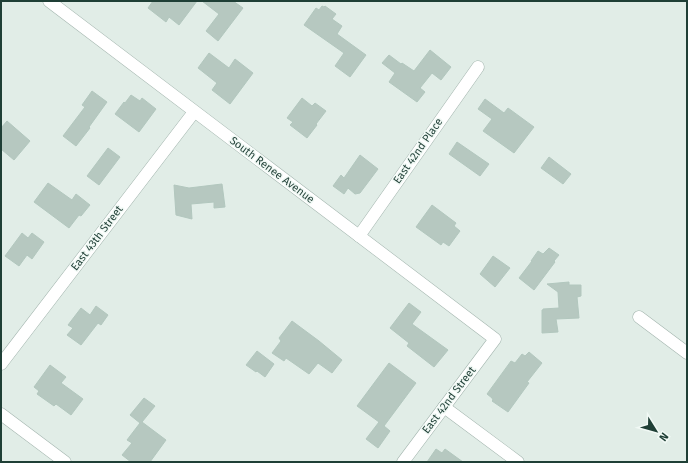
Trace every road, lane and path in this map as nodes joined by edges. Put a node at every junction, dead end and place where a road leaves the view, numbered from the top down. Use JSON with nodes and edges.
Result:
{"nodes":[{"id":1,"x":49,"y":1,"type":"edge"},
{"id":2,"x":478,"y":67,"type":"dead end"},
{"id":3,"x":194,"y":112,"type":"junction"},
{"id":4,"x":359,"y":236,"type":"junction"},
{"id":5,"x":639,"y":317,"type":"dead end"},
{"id":6,"x":495,"y":339,"type":"joint"},
{"id":7,"x":687,"y":353,"type":"edge"},
{"id":8,"x":1,"y":364,"type":"edge"},
{"id":9,"x":444,"y":407,"type":"junction"},
{"id":10,"x":1,"y":414,"type":"edge"},
{"id":11,"x":65,"y":462,"type":"edge"},
{"id":12,"x":404,"y":462,"type":"edge"},
{"id":13,"x":518,"y":462,"type":"edge"}],
"edges":[{"from":1,"to":3,"type":"street","name":"South Renee Avenue"},
{"from":2,"to":4,"type":"street","name":"East 42nd Place"},
{"from":3,"to":4,"type":"street","name":"South Renee Avenue"},
{"from":3,"to":8,"type":"street","name":"East 43th Street"},
{"from":4,"to":6,"type":"street","name":"South Renee Avenue"},
{"from":5,"to":7,"type":"street"},
{"from":6,"to":9,"type":"street","name":"East 42nd Street"},
{"from":9,"to":12,"type":"street","name":"East 42nd Street"},
{"from":9,"to":13,"type":"street"},
{"from":10,"to":11,"type":"street"}]}
